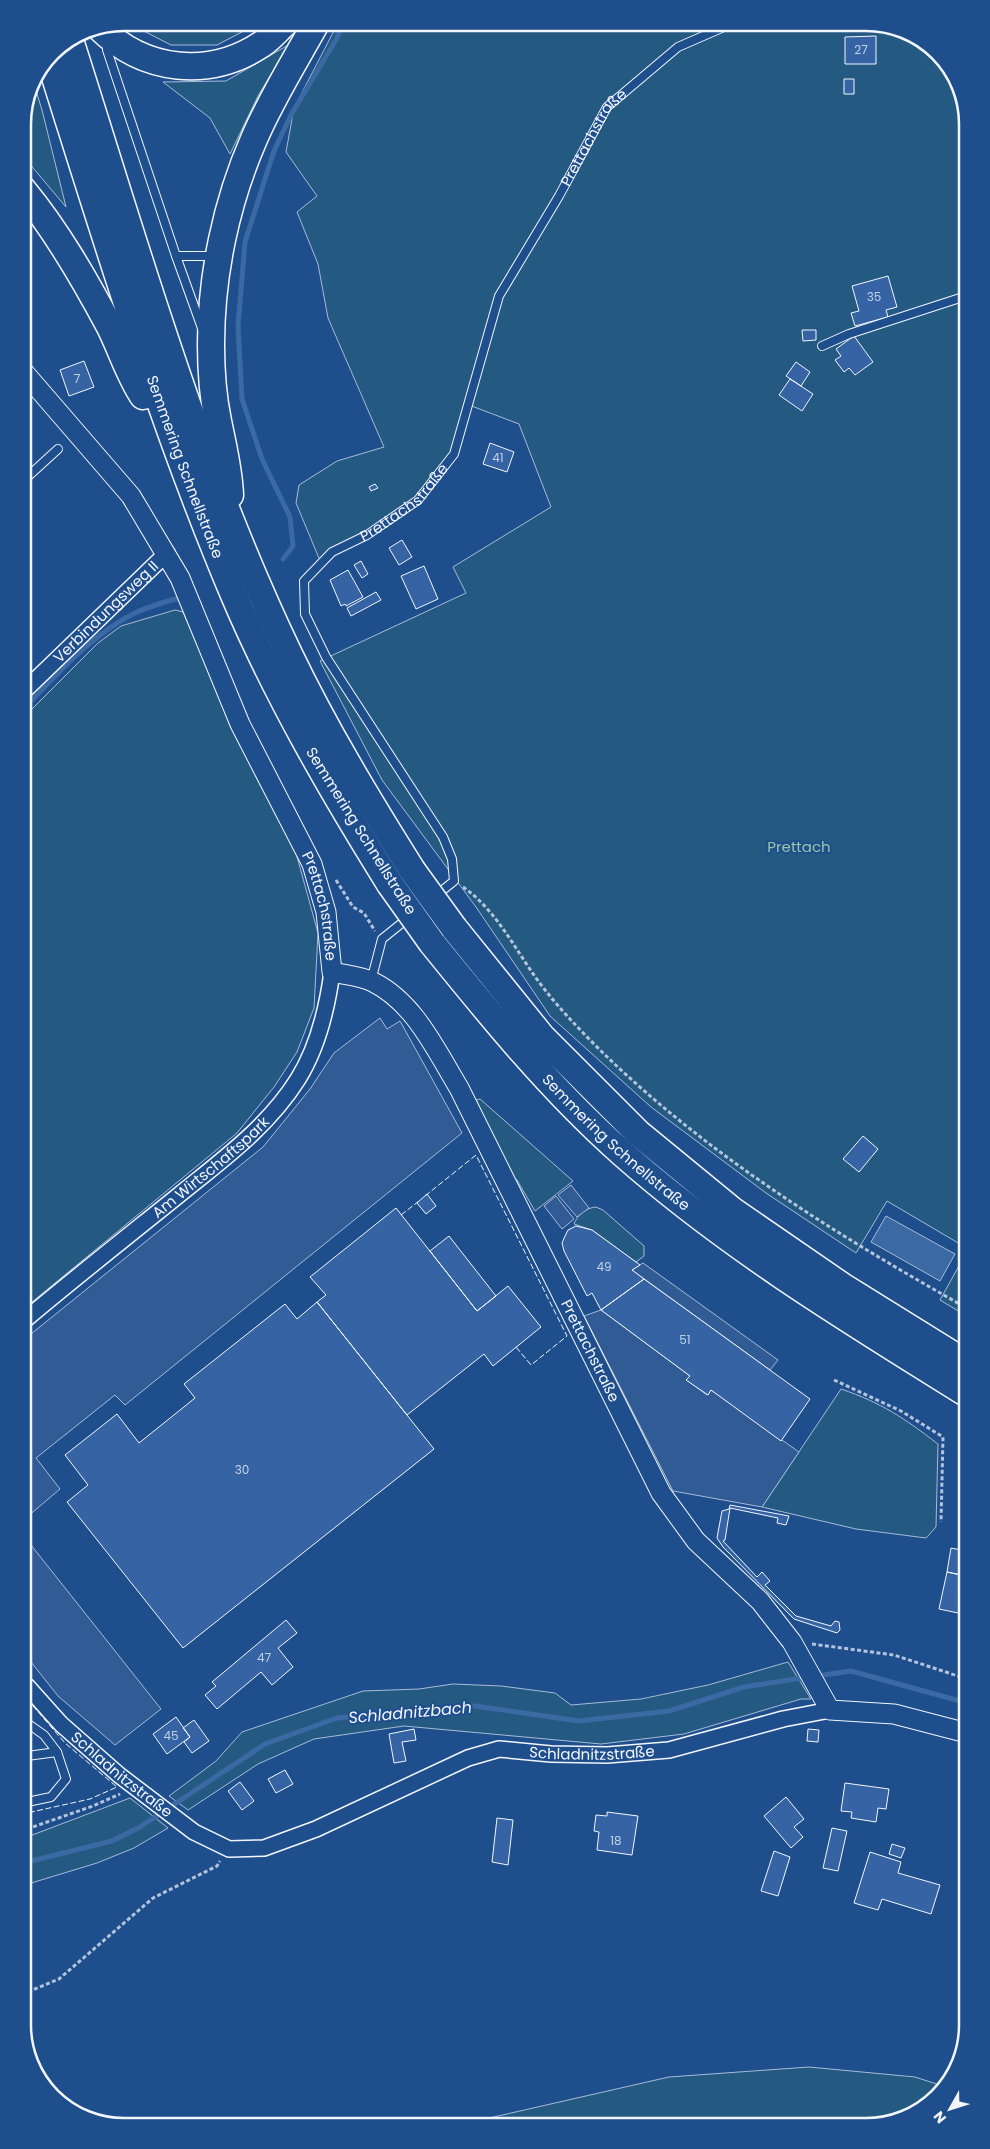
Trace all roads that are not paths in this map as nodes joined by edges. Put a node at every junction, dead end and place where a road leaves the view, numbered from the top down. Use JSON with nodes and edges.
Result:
{"nodes":[{"id":1,"x":276,"y":31,"type":"edge"},
{"id":2,"x":311,"y":31,"type":"edge"},
{"id":3,"x":715,"y":31,"type":"edge"},
{"id":4,"x":104,"y":33,"type":"edge"},
{"id":5,"x":106,"y":33,"type":"edge"},
{"id":6,"x":72,"y":47,"type":"edge"},
{"id":7,"x":52,"y":66,"type":"edge"},
{"id":8,"x":31,"y":200,"type":"edge"},
{"id":9,"x":176,"y":256,"type":"junction"},
{"id":10,"x":219,"y":256,"type":"junction"},
{"id":11,"x":959,"y":298,"type":"edge"},
{"id":12,"x":211,"y":346,"type":"junction"},
{"id":13,"x":822,"y":346,"type":"dead end"},
{"id":14,"x":31,"y":380,"type":"edge"},
{"id":15,"x":176,"y":447,"type":"junction"},
{"id":16,"x":58,"y":449,"type":"dead end"},
{"id":17,"x":31,"y":474,"type":"edge"},
{"id":18,"x":230,"y":518,"type":"junction"},
{"id":19,"x":167,"y":553,"type":"junction"},
{"id":20,"x":31,"y":684,"type":"edge"},
{"id":21,"x":332,"y":972,"type":"junction"},
{"id":22,"x":371,"y":980,"type":"junction"},
{"id":23,"x":31,"y":1315,"type":"edge"},
{"id":24,"x":959,"y":1359,"type":"edge"},
{"id":25,"x":959,"y":1389,"type":"edge"},
{"id":26,"x":31,"y":1690,"type":"edge"},
{"id":27,"x":826,"y":1703,"type":"junction"},
{"id":28,"x":31,"y":1726,"type":"edge"},
{"id":29,"x":959,"y":1731,"type":"edge"},
{"id":30,"x":57,"y":1752,"type":"junction"},
{"id":31,"x":31,"y":1755,"type":"edge"},
{"id":32,"x":31,"y":1801,"type":"edge"}],
"edges":[{"from":1,"to":5,"type":"highway"},
{"from":2,"to":10,"type":"highway"},
{"from":3,"to":22,"type":"lane","name":"Prettachstraße"},
{"from":4,"to":9,"type":"lane"},
{"from":6,"to":18,"type":"highway","name":"Semmering Schnellstraße"},
{"from":7,"to":15,"type":"highway","name":"Semmering Schnellstraße"},
{"from":8,"to":15,"type":"highway"},
{"from":9,"to":10,"type":"lane"},
{"from":9,"to":12,"type":"lane"},
{"from":10,"to":12,"type":"highway"},
{"from":11,"to":13,"type":"lane"},
{"from":12,"to":18,"type":"highway"},
{"from":14,"to":19,"type":"street","name":"Prettachstraße"},
{"from":15,"to":25,"type":"highway","name":"Semmering Schnellstraße","bridge":true},
{"from":16,"to":17,"type":"lane"},
{"from":18,"to":24,"type":"highway","name":"Semmering Schnellstraße","bridge":true},
{"from":19,"to":20,"type":"street","name":"Verbindungsweg II"},
{"from":19,"to":21,"type":"street","name":"Prettachstraße"},
{"from":21,"to":22,"type":"street","name":"Prettachstraße"},
{"from":21,"to":23,"type":"street","name":"Am Wirtschaftspark"},
{"from":22,"to":27,"type":"street","name":"Prettachstraße"},
{"from":26,"to":27,"type":"street","name":"Schladnitzstraße"},
{"from":27,"to":29,"type":"street","name":"Schladnitzstraße"},
{"from":28,"to":30,"type":"lane"},
{"from":30,"to":31,"type":"lane"},
{"from":30,"to":32,"type":"lane"}]}
